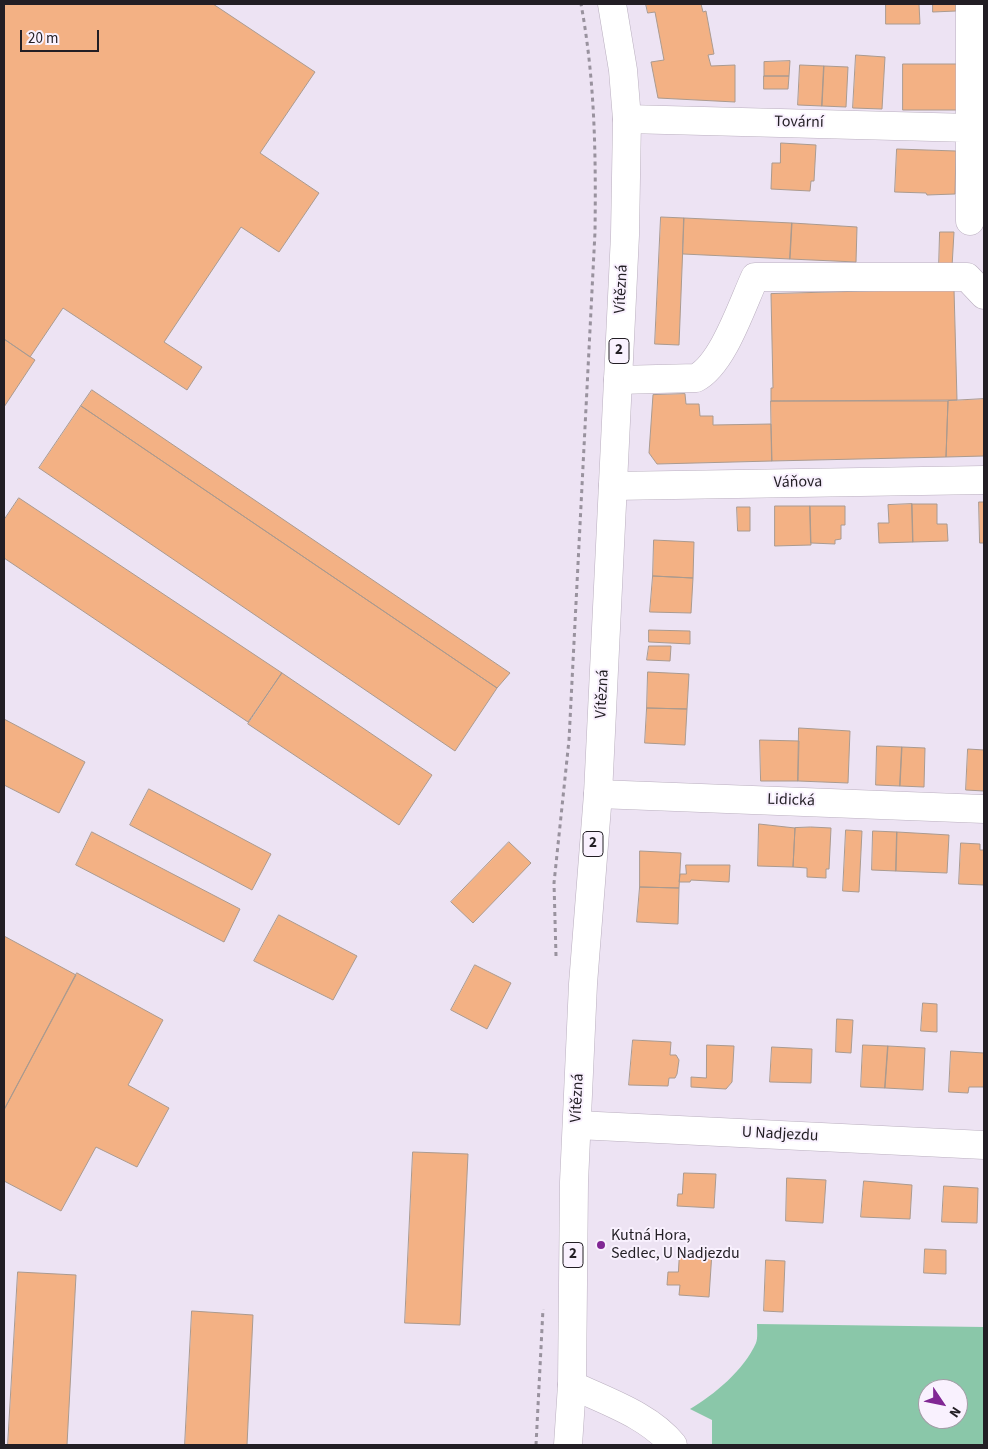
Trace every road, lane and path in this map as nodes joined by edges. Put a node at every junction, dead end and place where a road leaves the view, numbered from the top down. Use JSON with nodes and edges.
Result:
{"nodes":[{"id":1,"x":581,"y":4,"type":"edge"},
{"id":2,"x":612,"y":4,"type":"edge"},
{"id":3,"x":970,"y":4,"type":"edge"},
{"id":4,"x":628,"y":119,"type":"junction"},
{"id":5,"x":971,"y":128,"type":"junction"},
{"id":6,"x":970,"y":221,"type":"dead end"},
{"id":7,"x":984,"y":295,"type":"edge"},
{"id":8,"x":618,"y":380,"type":"junction"},
{"id":9,"x":984,"y":480,"type":"edge"},
{"id":10,"x":613,"y":486,"type":"junction"},
{"id":11,"x":598,"y":794,"type":"junction"},
{"id":12,"x":984,"y":809,"type":"edge"},
{"id":13,"x":556,"y":962,"type":"dead end"},
{"id":14,"x":577,"y":1125,"type":"junction"},
{"id":15,"x":984,"y":1144,"type":"edge"},
{"id":16,"x":544,"y":1299,"type":"dead end"},
{"id":17,"x":572,"y":1384,"type":"junction"},
{"id":18,"x":536,"y":1445,"type":"edge"},
{"id":19,"x":568,"y":1445,"type":"edge"},
{"id":20,"x":673,"y":1445,"type":"edge"}],
"edges":[{"from":1,"to":13,"type":"path"},
{"from":2,"to":4,"type":"street","name":"Vítězná","number":"2"},
{"from":3,"to":5,"type":"street"},
{"from":4,"to":5,"type":"street","name":"Tovární"},
{"from":4,"to":8,"type":"street","name":"Vítězná","number":"2"},
{"from":5,"to":6,"type":"street"},
{"from":7,"to":8,"type":"street"},
{"from":8,"to":10,"type":"street","name":"Vítězná","number":"2"},
{"from":9,"to":10,"type":"street","name":"Váňova"},
{"from":10,"to":11,"type":"street","name":"Vítězná","number":"2"},
{"from":11,"to":12,"type":"street","name":"Lidická"},
{"from":11,"to":14,"type":"street","name":"Vítězná","number":"2"},
{"from":14,"to":15,"type":"street","name":"U Nadjezdu"},
{"from":14,"to":17,"type":"street","name":"Vítězná","number":"2"},
{"from":16,"to":18,"type":"path"},
{"from":17,"to":19,"type":"street","name":"Vítězná","number":"2"},
{"from":17,"to":20,"type":"street"}]}
